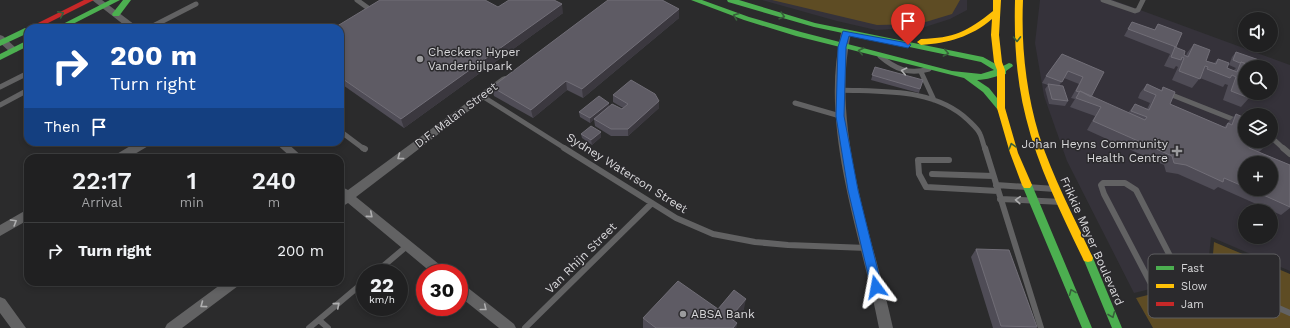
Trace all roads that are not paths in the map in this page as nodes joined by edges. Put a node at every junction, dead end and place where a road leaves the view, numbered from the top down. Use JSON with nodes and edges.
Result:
{"nodes":[{"id":1,"x":90,"y":0,"type":"edge"},
{"id":2,"x":96,"y":0,"type":"edge"},
{"id":3,"x":116,"y":0,"type":"edge"},
{"id":4,"x":127,"y":0,"type":"edge"},
{"id":5,"x":357,"y":0,"type":"edge"},
{"id":6,"x":695,"y":0,"type":"edge"},
{"id":7,"x":731,"y":0,"type":"edge"},
{"id":8,"x":997,"y":0,"type":"edge"},
{"id":9,"x":1019,"y":0,"type":"edge"},
{"id":10,"x":1103,"y":0,"type":"edge"},
{"id":11,"x":1143,"y":0,"type":"edge"},
{"id":12,"x":196,"y":4,"type":"dead end"},
{"id":13,"x":105,"y":6,"type":"junction"},
{"id":14,"x":368,"y":8,"type":"edge"},
{"id":15,"x":995,"y":13,"type":"junction"},
{"id":16,"x":116,"y":14,"type":"junction"},
{"id":17,"x":40,"y":24,"type":"edge"},
{"id":18,"x":67,"y":24,"type":"edge"},
{"id":19,"x":129,"y":24,"type":"edge"},
{"id":20,"x":157,"y":24,"type":"edge"},
{"id":21,"x":24,"y":32,"type":"edge"},
{"id":22,"x":846,"y":33,"type":"junction"},
{"id":23,"x":880,"y":40,"type":"junction"},
{"id":24,"x":1,"y":41,"type":"edge"},
{"id":25,"x":24,"y":45,"type":"edge"},
{"id":26,"x":842,"y":47,"type":"junction"},
{"id":27,"x":13,"y":50,"type":"junction"},
{"id":28,"x":878,"y":55,"type":"junction"},
{"id":29,"x":0,"y":57,"type":"edge"},
{"id":30,"x":1019,"y":60,"type":"junction"},
{"id":31,"x":934,"y":68,"type":"junction"},
{"id":32,"x":1001,"y":70,"type":"junction"},
{"id":33,"x":514,"y":72,"type":"edge"},
{"id":34,"x":921,"y":72,"type":"junction"},
{"id":35,"x":961,"y":74,"type":"junction"},
{"id":36,"x":24,"y":75,"type":"edge"},
{"id":37,"x":0,"y":87,"type":"edge"},
{"id":38,"x":1024,"y":87,"type":"junction"},
{"id":39,"x":840,"y":90,"type":"junction"},
{"id":40,"x":24,"y":92,"type":"edge"},
{"id":41,"x":1164,"y":92,"type":"edge"},
{"id":42,"x":482,"y":96,"type":"junction"},
{"id":43,"x":934,"y":100,"type":"junction"},
{"id":44,"x":796,"y":103,"type":"dead end"},
{"id":45,"x":0,"y":105,"type":"edge"},
{"id":46,"x":1001,"y":108,"type":"junction"},
{"id":47,"x":840,"y":116,"type":"junction"},
{"id":48,"x":1238,"y":121,"type":"edge"},
{"id":49,"x":344,"y":134,"type":"edge"},
{"id":50,"x":1278,"y":143,"type":"edge"},
{"id":51,"x":139,"y":146,"type":"edge"},
{"id":52,"x":284,"y":146,"type":"edge"},
{"id":53,"x":364,"y":149,"type":"dead end"},
{"id":54,"x":126,"y":154,"type":"edge"},
{"id":55,"x":294,"y":154,"type":"edge"},
{"id":56,"x":1290,"y":154,"type":"edge"},
{"id":57,"x":949,"y":160,"type":"dead end"},
{"id":58,"x":932,"y":174,"type":"dead end"},
{"id":59,"x":993,"y":176,"type":"junction"},
{"id":60,"x":997,"y":188,"type":"junction"},
{"id":61,"x":1028,"y":188,"type":"junction"},
{"id":62,"x":1056,"y":189,"type":"junction"},
{"id":63,"x":344,"y":195,"type":"edge"},
{"id":64,"x":344,"y":197,"type":"edge"},
{"id":65,"x":1000,"y":199,"type":"junction"},
{"id":66,"x":1033,"y":201,"type":"junction"},
{"id":67,"x":1063,"y":202,"type":"junction"},
{"id":68,"x":652,"y":203,"type":"junction"},
{"id":69,"x":24,"y":216,"type":"edge"},
{"id":70,"x":0,"y":230,"type":"edge"},
{"id":71,"x":407,"y":246,"type":"junction"},
{"id":72,"x":868,"y":248,"type":"junction"},
{"id":73,"x":1170,"y":254,"type":"edge"},
{"id":74,"x":386,"y":264,"type":"edge"},
{"id":75,"x":430,"y":264,"type":"edge"},
{"id":76,"x":1148,"y":279,"type":"edge"},
{"id":77,"x":229,"y":286,"type":"edge"},
{"id":78,"x":356,"y":289,"type":"edge"},
{"id":79,"x":468,"y":295,"type":"edge"},
{"id":80,"x":0,"y":303,"type":"edge"},
{"id":81,"x":1280,"y":309,"type":"edge"},
{"id":82,"x":1290,"y":313,"type":"edge"},
{"id":83,"x":319,"y":320,"type":"junction"},
{"id":84,"x":19,"y":328,"type":"edge"},
{"id":85,"x":172,"y":328,"type":"edge"},
{"id":86,"x":309,"y":328,"type":"edge"},
{"id":87,"x":328,"y":328,"type":"edge"},
{"id":88,"x":509,"y":328,"type":"edge"},
{"id":89,"x":525,"y":328,"type":"edge"},
{"id":90,"x":886,"y":328,"type":"edge"},
{"id":91,"x":1041,"y":328,"type":"edge"},
{"id":92,"x":1087,"y":328,"type":"edge"},
{"id":93,"x":1117,"y":328,"type":"edge"}],
"edges":[{"from":17,"to":1,"type":"main road","one_way":true},
{"from":2,"to":13,"type":"street"},
{"from":3,"to":13,"type":"main road"},
{"from":4,"to":16,"type":"main road"},
{"from":5,"to":14,"type":"lane"},
{"from":26,"to":6,"type":"main road","one_way":true},
{"from":7,"to":22,"type":"main road","one_way":true},
{"from":8,"to":15,"type":"main road"},
{"from":9,"to":30,"type":"main road","name":"Frikkie Meyer Boulevard","one_way":true},
{"from":10,"to":11,"type":"lane"},
{"from":12,"to":20,"type":"lane"},
{"from":13,"to":16,"type":"street"},
{"from":13,"to":18,"type":"main road"},
{"from":15,"to":23,"type":"main road"},
{"from":15,"to":32,"type":"main road"},
{"from":16,"to":19,"type":"street"},
{"from":21,"to":24,"type":"main road"},
{"from":22,"to":23,"type":"main road"},
{"from":22,"to":26,"type":"street"},
{"from":23,"to":32,"type":"main road","one_way":true},
{"from":24,"to":27,"type":"street"},
{"from":25,"to":27,"type":"main road"},
{"from":28,"to":26,"type":"main road","one_way":true},
{"from":26,"to":39,"type":"street"},
{"from":27,"to":29,"type":"main road"},
{"from":28,"to":31,"type":"main road"},
{"from":34,"to":28,"type":"lane","one_way":true},
{"from":30,"to":32,"type":"main road"},
{"from":30,"to":38,"type":"main road","name":"Frikkie Meyer Boulevard"},
{"from":31,"to":34,"type":"lane"},
{"from":31,"to":35,"type":"main road"},
{"from":32,"to":35,"type":"main road"},
{"from":32,"to":38,"type":"main road"},
{"from":32,"to":46,"type":"main road"},
{"from":33,"to":42,"type":"street","name":"D.F. Malan Street"},
{"from":34,"to":43,"type":"lane"},
{"from":35,"to":46,"type":"main road"},
{"from":36,"to":37,"type":"lane"},
{"from":38,"to":62,"type":"main road","name":"Frikkie Meyer Boulevard"},
{"from":39,"to":43,"type":"lane"},
{"from":39,"to":47,"type":"street"},
{"from":40,"to":45,"type":"lane"},
{"from":41,"to":48,"type":"lane"},
{"from":42,"to":63,"type":"street","name":"D.F. Malan Street","one_way":true},
{"from":42,"to":68,"type":"lane","name":"Sydney Waterson Street"},
{"from":43,"to":59,"type":"lane"},
{"from":44,"to":47,"type":"lane"},
{"from":61,"to":46,"type":"main road","one_way":true},
{"from":47,"to":72,"type":"street"},
{"from":49,"to":53,"type":"lane"},
{"from":50,"to":56,"type":"lane"},
{"from":51,"to":54,"type":"street"},
{"from":52,"to":55,"type":"street"},
{"from":57,"to":60,"type":"lane"},
{"from":58,"to":59,"type":"lane"},
{"from":59,"to":60,"type":"lane"},
{"from":60,"to":61,"type":"lane"},
{"from":60,"to":65,"type":"lane"},
{"from":61,"to":62,"type":"lane"},
{"from":61,"to":66,"type":"main road"},
{"from":62,"to":67,"type":"main road","name":"Frikkie Meyer Boulevard"},
{"from":64,"to":71,"type":"street","one_way":true},
{"from":66,"to":65,"type":"lane","one_way":true},
{"from":65,"to":91,"type":"lane"},
{"from":66,"to":67,"type":"lane"},
{"from":92,"to":66,"type":"main road","one_way":true},
{"from":67,"to":93,"type":"main road","name":"Frikkie Meyer Boulevard","one_way":true},
{"from":68,"to":72,"type":"lane","name":"Sydney Waterson Street"},
{"from":68,"to":89,"type":"lane","name":"Van Rhijn Street"},
{"from":70,"to":69,"type":"street","one_way":true},
{"from":71,"to":74,"type":"lane"},
{"from":71,"to":75,"type":"street"},
{"from":72,"to":90,"type":"street"},
{"from":73,"to":76,"type":"lane"},
{"from":77,"to":85,"type":"street","one_way":true},
{"from":83,"to":78,"type":"lane","one_way":true},
{"from":79,"to":88,"type":"street","one_way":true},
{"from":80,"to":84,"type":"street"},
{"from":81,"to":82,"type":"lane"},
{"from":83,"to":86,"type":"lane"},
{"from":83,"to":87,"type":"lane"}]}
